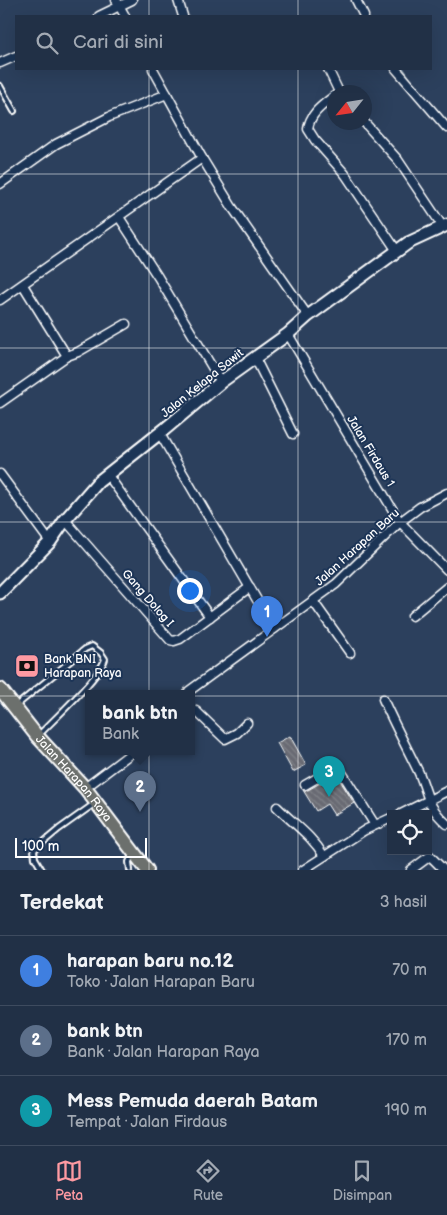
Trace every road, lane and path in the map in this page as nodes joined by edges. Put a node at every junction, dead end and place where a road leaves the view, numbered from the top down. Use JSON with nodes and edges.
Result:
{"nodes":[{"id":1,"x":132,"y":0,"type":"edge"},
{"id":2,"x":178,"y":0,"type":"edge"},
{"id":3,"x":356,"y":0,"type":"edge"},
{"id":4,"x":118,"y":3,"type":"edge"},
{"id":5,"x":100,"y":15,"type":"edge"},
{"id":6,"x":124,"y":15,"type":"edge"},
{"id":7,"x":183,"y":15,"type":"edge"},
{"id":8,"x":364,"y":15,"type":"edge"},
{"id":9,"x":15,"y":56,"type":"edge"},
{"id":10,"x":0,"y":63,"type":"edge"},
{"id":11,"x":154,"y":70,"type":"edge"},
{"id":12,"x":328,"y":70,"type":"edge"},
{"id":13,"x":397,"y":70,"type":"edge"},
{"id":14,"x":336,"y":85,"type":"edge"},
{"id":15,"x":0,"y":86,"type":"edge"},
{"id":16,"x":167,"y":94,"type":"junction"},
{"id":17,"x":327,"y":102,"type":"edge"},
{"id":18,"x":14,"y":111,"type":"dead end"},
{"id":19,"x":447,"y":128,"type":"edge"},
{"id":20,"x":371,"y":130,"type":"edge"},
{"id":21,"x":202,"y":158,"type":"junction"},
{"id":22,"x":0,"y":184,"type":"edge"},
{"id":23,"x":120,"y":217,"type":"junction"},
{"id":24,"x":445,"y":226,"type":"edge"},
{"id":25,"x":397,"y":251,"type":"junction"},
{"id":26,"x":23,"y":285,"type":"junction"},
{"id":27,"x":0,"y":300,"type":"edge"},
{"id":28,"x":308,"y":316,"type":"junction"},
{"id":29,"x":126,"y":324,"type":"dead end"},
{"id":30,"x":288,"y":334,"type":"junction"},
{"id":31,"x":66,"y":356,"type":"junction"},
{"id":32,"x":255,"y":358,"type":"junction"},
{"id":33,"x":221,"y":382,"type":"junction"},
{"id":34,"x":0,"y":402,"type":"edge"},
{"id":35,"x":160,"y":434,"type":"junction"},
{"id":36,"x":293,"y":434,"type":"dead end"},
{"id":37,"x":0,"y":474,"type":"edge"},
{"id":38,"x":107,"y":474,"type":"junction"},
{"id":39,"x":447,"y":493,"type":"edge"},
{"id":40,"x":65,"y":520,"type":"junction"},
{"id":41,"x":400,"y":522,"type":"junction"},
{"id":42,"x":50,"y":542,"type":"junction"},
{"id":43,"x":447,"y":570,"type":"edge"},
{"id":44,"x":250,"y":587,"type":"junction"},
{"id":45,"x":447,"y":587,"type":"edge"},
{"id":46,"x":0,"y":593,"type":"edge"},
{"id":47,"x":313,"y":601,"type":"junction"},
{"id":48,"x":412,"y":616,"type":"dead end"},
{"id":49,"x":210,"y":617,"type":"junction"},
{"id":50,"x":274,"y":628,"type":"junction"},
{"id":51,"x":350,"y":653,"type":"dead end"},
{"id":52,"x":0,"y":689,"type":"edge"},
{"id":53,"x":190,"y":690,"type":"edge"},
{"id":54,"x":383,"y":699,"type":"dead end"},
{"id":55,"x":15,"y":707,"type":"junction"},
{"id":56,"x":195,"y":711,"type":"edge"},
{"id":57,"x":247,"y":724,"type":"dead end"},
{"id":58,"x":37,"y":736,"type":"junction"},
{"id":59,"x":129,"y":755,"type":"edge"},
{"id":60,"x":305,"y":785,"type":"dead end"},
{"id":61,"x":85,"y":788,"type":"junction"},
{"id":62,"x":447,"y":791,"type":"edge"},
{"id":63,"x":96,"y":802,"type":"junction"},
{"id":64,"x":428,"y":802,"type":"junction"},
{"id":65,"x":277,"y":807,"type":"dead end"},
{"id":66,"x":410,"y":810,"type":"edge"},
{"id":67,"x":387,"y":820,"type":"edge"},
{"id":68,"x":447,"y":824,"type":"edge"},
{"id":69,"x":375,"y":825,"type":"junction"},
{"id":70,"x":133,"y":853,"type":"junction"},
{"id":71,"x":324,"y":856,"type":"junction"},
{"id":72,"x":42,"y":870,"type":"edge"},
{"id":73,"x":130,"y":870,"type":"edge"},
{"id":74,"x":147,"y":870,"type":"edge"},
{"id":75,"x":302,"y":870,"type":"edge"},
{"id":76,"x":412,"y":870,"type":"edge"},
{"id":77,"x":444,"y":870,"type":"edge"}],
"edges":[{"from":1,"to":4,"type":"street"},
{"from":2,"to":7,"type":"street"},
{"from":3,"to":8,"type":"street"},
{"from":4,"to":5,"type":"street"},
{"from":4,"to":6,"type":"street"},
{"from":9,"to":10,"type":"street"},
{"from":11,"to":16,"type":"street"},
{"from":12,"to":14,"type":"street"},
{"from":13,"to":19,"type":"street"},
{"from":15,"to":18,"type":"lane"},
{"from":16,"to":21,"type":"street"},
{"from":16,"to":22,"type":"street"},
{"from":17,"to":25,"type":"street"},
{"from":20,"to":24,"type":"street"},
{"from":21,"to":23,"type":"street"},
{"from":21,"to":28,"type":"street"},
{"from":23,"to":26,"type":"street"},
{"from":23,"to":33,"type":"street"},
{"from":24,"to":25,"type":"main road","name":"Jalan Kelapa Sawit"},
{"from":25,"to":28,"type":"main road","name":"Jalan Kelapa Sawit"},
{"from":26,"to":27,"type":"street"},
{"from":26,"to":31,"type":"street"},
{"from":28,"to":30,"type":"main road","name":"Jalan Kelapa Sawit"},
{"from":29,"to":31,"type":"street"},
{"from":30,"to":32,"type":"main road","name":"Jalan Kelapa Sawit"},
{"from":30,"to":41,"type":"street","name":"Jalan Firdaus 1"},
{"from":31,"to":34,"type":"street"},
{"from":32,"to":33,"type":"main road","name":"Jalan Kelapa Sawit"},
{"from":32,"to":36,"type":"street"},
{"from":33,"to":35,"type":"main road","name":"Jalan Kelapa Sawit"},
{"from":35,"to":38,"type":"main road","name":"Jalan Kelapa Sawit"},
{"from":35,"to":44,"type":"street"},
{"from":37,"to":42,"type":"street"},
{"from":38,"to":40,"type":"main road","name":"Jalan Kelapa Sawit"},
{"from":38,"to":49,"type":"street"},
{"from":39,"to":41,"type":"street","name":"Jalan Harapan Baru"},
{"from":40,"to":42,"type":"main road","name":"Jalan Kelapa Sawit"},
{"from":40,"to":49,"type":"street","name":"Gang Dolog I"},
{"from":41,"to":43,"type":"street","name":"Jalan Firdaus 1"},
{"from":41,"to":47,"type":"street","name":"Jalan Harapan Baru"},
{"from":42,"to":46,"type":"main road","name":"Jalan Kelapa Sawit"},
{"from":44,"to":49,"type":"street","name":"Gang Dolog I"},
{"from":44,"to":50,"type":"street"},
{"from":45,"to":48,"type":"street"},
{"from":47,"to":50,"type":"street","name":"Jalan Harapan Baru"},
{"from":47,"to":51,"type":"street"},
{"from":50,"to":53,"type":"street","name":"Jalan Harapan Baru"},
{"from":52,"to":55,"type":"main road","name":"Jalan Harapan Raya"},
{"from":54,"to":64,"type":"street"},
{"from":55,"to":58,"type":"main road","name":"Jalan Harapan Raya"},
{"from":55,"to":58,"type":"lane"},
{"from":56,"to":57,"type":"street"},
{"from":58,"to":61,"type":"main road","name":"Jalan Harapan Raya"},
{"from":59,"to":61,"type":"street"},
{"from":60,"to":69,"type":"street"},
{"from":61,"to":63,"type":"main road","name":"Jalan Harapan Raya"},
{"from":62,"to":64,"type":"street"},
{"from":63,"to":70,"type":"main road","name":"Jalan Harapan Raya"},
{"from":63,"to":72,"type":"lane"},
{"from":64,"to":66,"type":"street"},
{"from":64,"to":68,"type":"street"},
{"from":65,"to":71,"type":"street"},
{"from":67,"to":69,"type":"street"},
{"from":69,"to":71,"type":"street"},
{"from":70,"to":73,"type":"lane"},
{"from":70,"to":74,"type":"main road","name":"Jalan Harapan Raya"},
{"from":71,"to":75,"type":"street"},
{"from":76,"to":77,"type":"street"}]}
